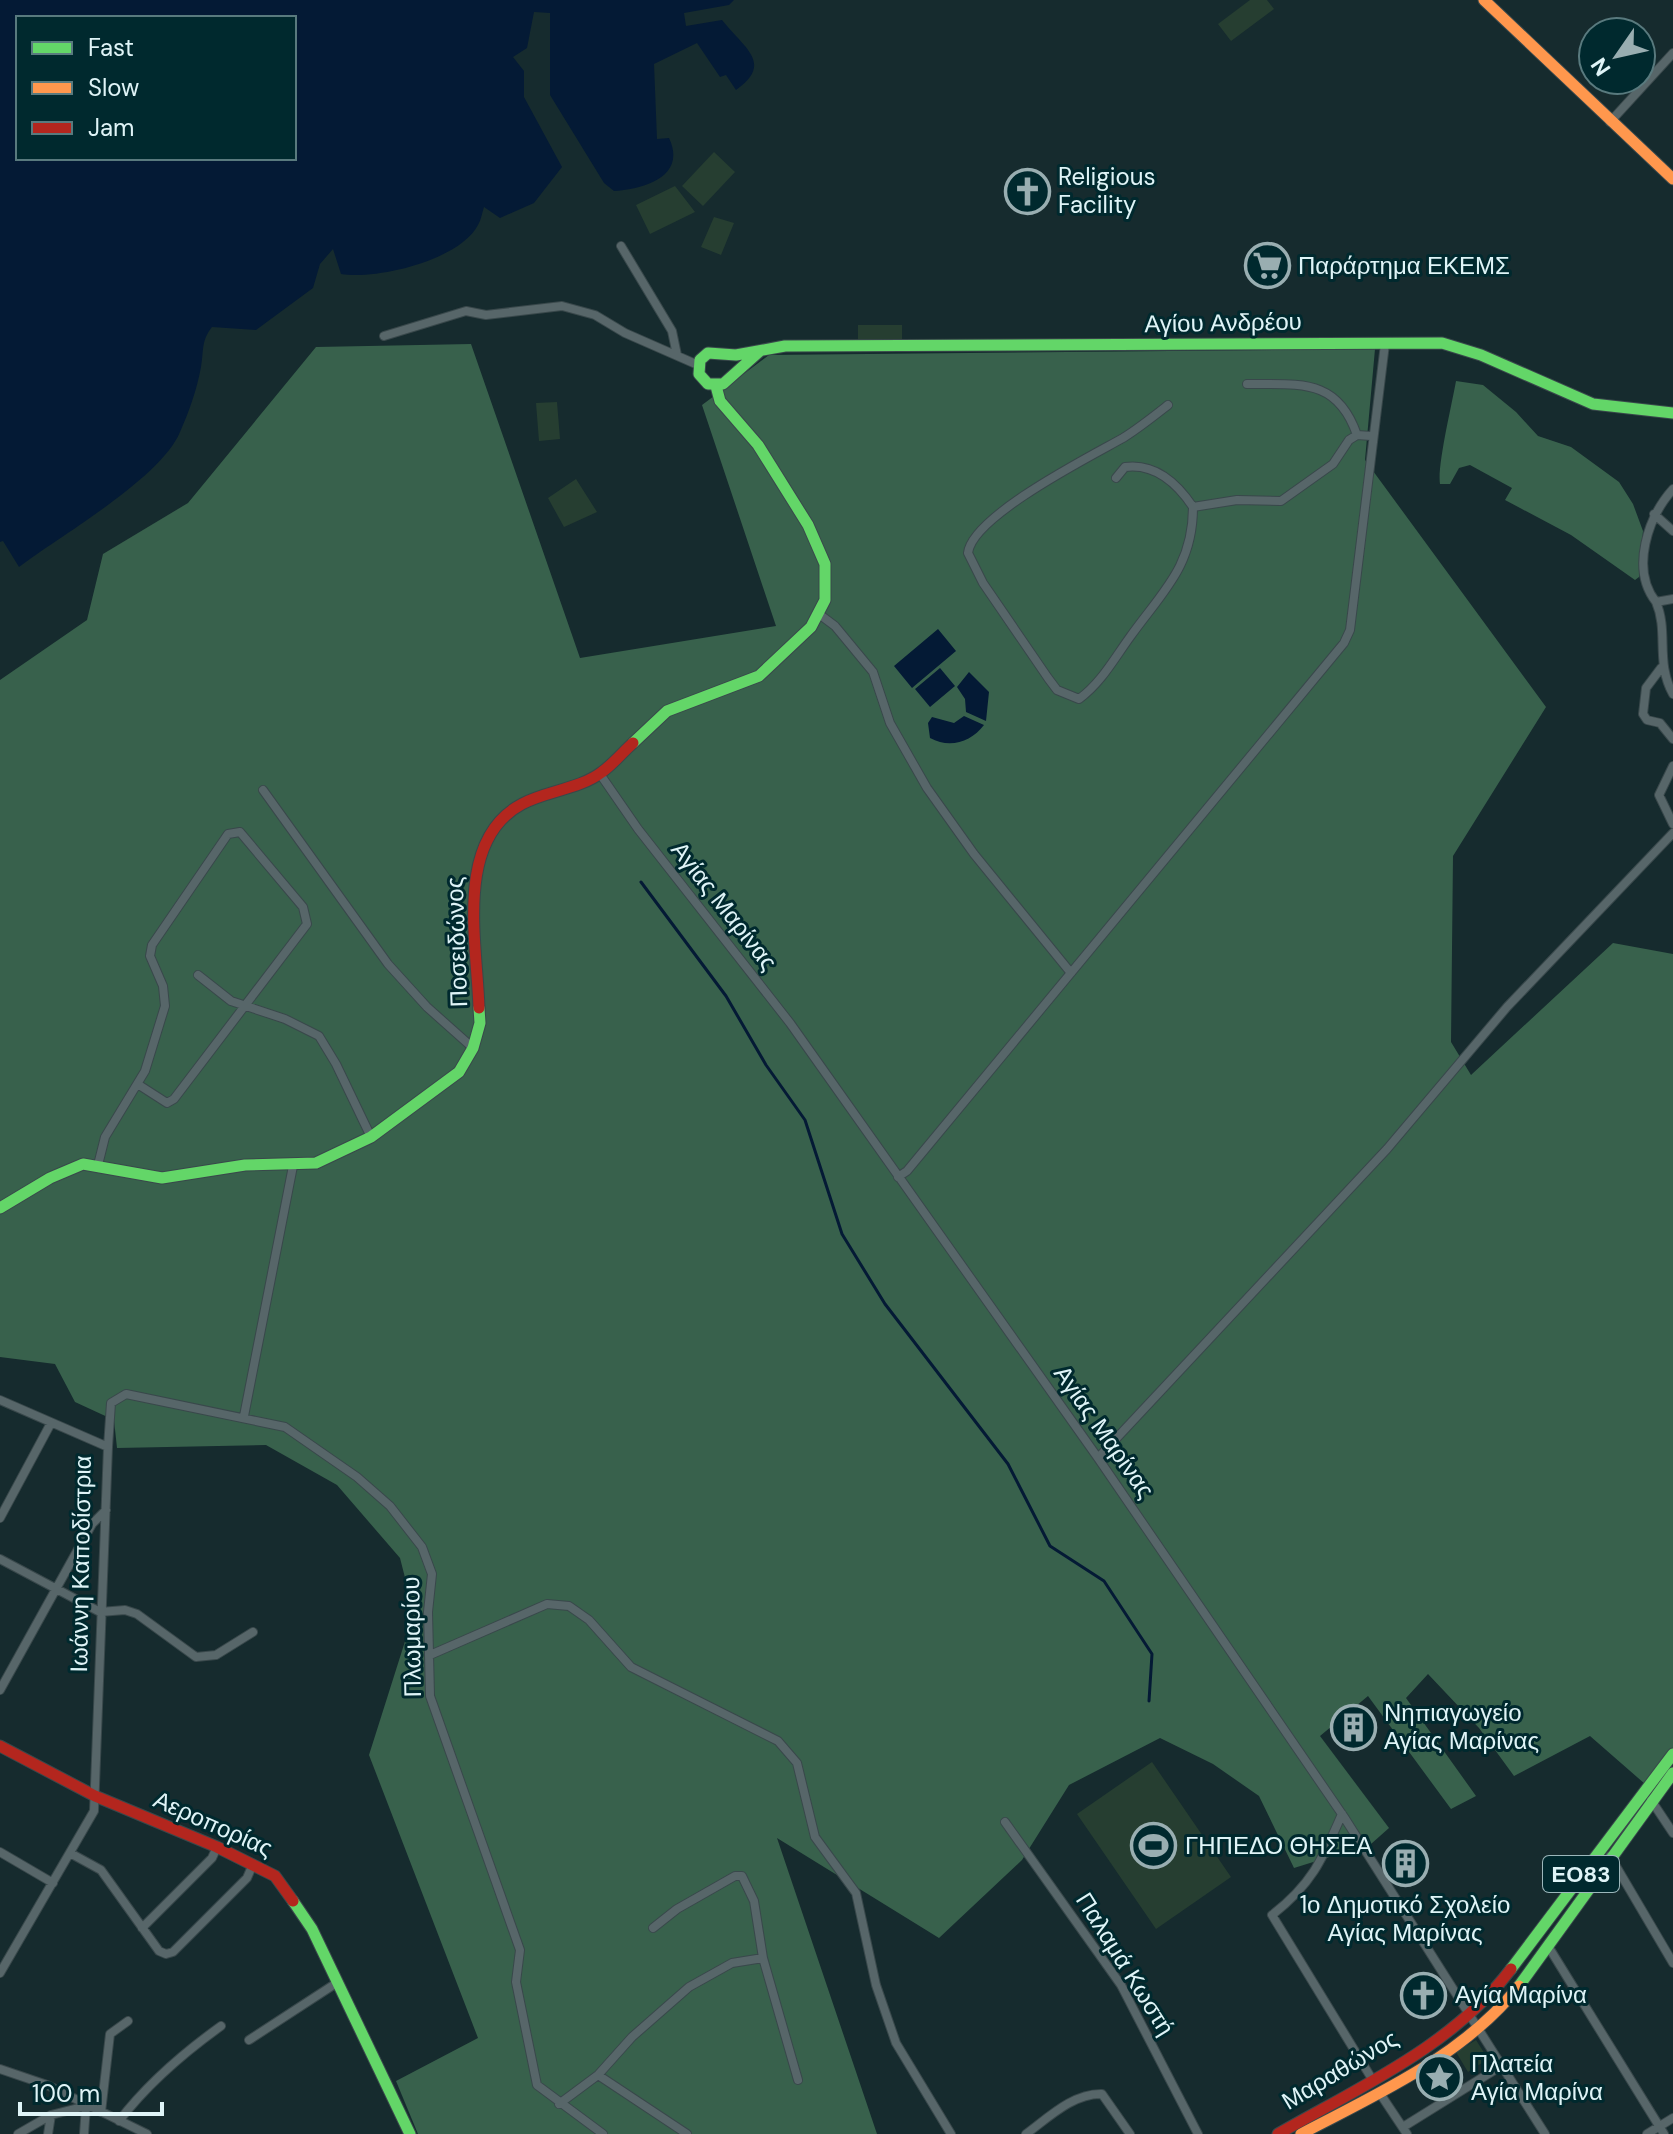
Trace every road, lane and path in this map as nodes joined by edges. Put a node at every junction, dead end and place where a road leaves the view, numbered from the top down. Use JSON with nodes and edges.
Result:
{"nodes":[{"id":1,"x":1484,"y":0,"type":"edge"},
{"id":2,"x":1673,"y":53,"type":"edge"},
{"id":3,"x":1610,"y":122,"type":"junction"},
{"id":4,"x":1673,"y":179,"type":"edge"},
{"id":5,"x":621,"y":246,"type":"dead end"},
{"id":6,"x":384,"y":336,"type":"dead end"},
{"id":7,"x":1385,"y":344,"type":"junction"},
{"id":8,"x":760,"y":351,"type":"junction"},
{"id":9,"x":677,"y":355,"type":"junction"},
{"id":10,"x":726,"y":355,"type":"junction"},
{"id":11,"x":698,"y":365,"type":"junction"},
{"id":12,"x":730,"y":376,"type":"junction"},
{"id":13,"x":1247,"y":384,"type":"dead end"},
{"id":14,"x":716,"y":386,"type":"junction"},
{"id":15,"x":1168,"y":405,"type":"dead end"},
{"id":16,"x":1673,"y":413,"type":"edge"},
{"id":17,"x":1357,"y":435,"type":"junction"},
{"id":18,"x":1371,"y":436,"type":"junction"},
{"id":19,"x":1116,"y":478,"type":"dead end"},
{"id":20,"x":1673,"y":489,"type":"edge"},
{"id":21,"x":1193,"y":507,"type":"junction"},
{"id":22,"x":1654,"y":514,"type":"junction"},
{"id":23,"x":1673,"y":531,"type":"edge"},
{"id":24,"x":1673,"y":599,"type":"edge"},
{"id":25,"x":1656,"y":602,"type":"junction"},
{"id":26,"x":819,"y":614,"type":"junction"},
{"id":27,"x":1661,"y":668,"type":"junction"},
{"id":28,"x":1673,"y":694,"type":"edge"},
{"id":29,"x":1673,"y":739,"type":"edge"},
{"id":30,"x":1673,"y":766,"type":"edge"},
{"id":31,"x":600,"y":774,"type":"junction"},
{"id":32,"x":263,"y":790,"type":"dead end"},
{"id":33,"x":1673,"y":824,"type":"edge"},
{"id":34,"x":1673,"y":833,"type":"edge"},
{"id":35,"x":1071,"y":973,"type":"junction"},
{"id":36,"x":198,"y":975,"type":"dead end"},
{"id":37,"x":244,"y":1007,"type":"junction"},
{"id":38,"x":473,"y":1048,"type":"junction"},
{"id":39,"x":139,"y":1085,"type":"junction"},
{"id":40,"x":371,"y":1137,"type":"junction"},
{"id":41,"x":98,"y":1165,"type":"junction"},
{"id":42,"x":293,"y":1166,"type":"junction"},
{"id":43,"x":898,"y":1177,"type":"junction"},
{"id":44,"x":0,"y":1208,"type":"edge"},
{"id":45,"x":0,"y":1400,"type":"edge"},
{"id":46,"x":244,"y":1416,"type":"junction"},
{"id":47,"x":51,"y":1423,"type":"junction"},
{"id":48,"x":108,"y":1447,"type":"junction"},
{"id":49,"x":1098,"y":1458,"type":"junction"},
{"id":50,"x":106,"y":1510,"type":"junction"},
{"id":51,"x":0,"y":1518,"type":"edge"},
{"id":52,"x":0,"y":1559,"type":"edge"},
{"id":53,"x":56,"y":1589,"type":"junction"},
{"id":54,"x":100,"y":1612,"type":"junction"},
{"id":55,"x":253,"y":1632,"type":"dead end"},
{"id":56,"x":430,"y":1655,"type":"junction"},
{"id":57,"x":0,"y":1690,"type":"edge"},
{"id":58,"x":0,"y":1746,"type":"edge"},
{"id":59,"x":1673,"y":1754,"type":"edge"},
{"id":60,"x":1673,"y":1773,"type":"edge"},
{"id":61,"x":95,"y":1796,"type":"junction"},
{"id":62,"x":1651,"y":1800,"type":"junction"},
{"id":63,"x":1342,"y":1814,"type":"junction"},
{"id":64,"x":1005,"y":1822,"type":"dead end"},
{"id":65,"x":1673,"y":1833,"type":"edge"},
{"id":66,"x":217,"y":1847,"type":"junction"},
{"id":67,"x":0,"y":1852,"type":"edge"},
{"id":68,"x":70,"y":1853,"type":"junction"},
{"id":69,"x":1610,"y":1856,"type":"junction"},
{"id":70,"x":253,"y":1864,"type":"junction"},
{"id":71,"x":53,"y":1883,"type":"junction"},
{"id":72,"x":142,"y":1928,"type":"junction"},
{"id":73,"x":653,"y":1928,"type":"dead end"},
{"id":74,"x":1548,"y":1946,"type":"junction"},
{"id":75,"x":0,"y":1954,"type":"edge"},
{"id":76,"x":763,"y":1958,"type":"junction"},
{"id":77,"x":10,"y":1959,"type":"junction"},
{"id":78,"x":1673,"y":1963,"type":"edge"},
{"id":79,"x":0,"y":1973,"type":"edge"},
{"id":80,"x":338,"y":1982,"type":"junction"},
{"id":81,"x":1469,"y":2015,"type":"junction"},
{"id":82,"x":128,"y":2021,"type":"dead end"},
{"id":83,"x":221,"y":2026,"type":"dead end"},
{"id":84,"x":1478,"y":2029,"type":"junction"},
{"id":85,"x":249,"y":2040,"type":"dead end"},
{"id":86,"x":1501,"y":2066,"type":"junction"},
{"id":87,"x":0,"y":2069,"type":"edge"},
{"id":88,"x":598,"y":2075,"type":"junction"},
{"id":89,"x":1372,"y":2079,"type":"junction"},
{"id":90,"x":798,"y":2080,"type":"dead end"},
{"id":91,"x":1379,"y":2092,"type":"junction"},
{"id":92,"x":559,"y":2104,"type":"junction"},
{"id":93,"x":86,"y":2106,"type":"junction"},
{"id":94,"x":101,"y":2112,"type":"junction"},
{"id":95,"x":51,"y":2115,"type":"junction"},
{"id":96,"x":1673,"y":2118,"type":"edge"},
{"id":97,"x":119,"y":2121,"type":"junction"},
{"id":98,"x":1662,"y":2130,"type":"edge"},
{"id":99,"x":1405,"y":2131,"type":"edge"},
{"id":100,"x":18,"y":2134,"type":"edge"},
{"id":101,"x":48,"y":2134,"type":"edge"},
{"id":102,"x":84,"y":2134,"type":"edge"},
{"id":103,"x":147,"y":2134,"type":"edge"},
{"id":104,"x":410,"y":2134,"type":"edge"},
{"id":105,"x":603,"y":2134,"type":"edge"},
{"id":106,"x":687,"y":2134,"type":"edge"},
{"id":107,"x":951,"y":2134,"type":"edge"},
{"id":108,"x":1026,"y":2134,"type":"edge"},
{"id":109,"x":1130,"y":2134,"type":"edge"},
{"id":110,"x":1198,"y":2134,"type":"edge"},
{"id":111,"x":1278,"y":2134,"type":"edge"},
{"id":112,"x":1301,"y":2134,"type":"edge"},
{"id":113,"x":1545,"y":2134,"type":"edge"},
{"id":114,"x":1647,"y":2134,"type":"edge"}],
"edges":[{"from":1,"to":3,"type":"street"},
{"from":2,"to":3,"type":"street"},
{"from":3,"to":4,"type":"street"},
{"from":5,"to":9,"type":"street"},
{"from":6,"to":9,"type":"street"},
{"from":7,"to":8,"type":"street","name":"Αγίου Ανδρέου"},
{"from":7,"to":16,"type":"street","name":"Αγίου Ανδρέου"},
{"from":7,"to":18,"type":"street"},
{"from":8,"to":10,"type":"street","name":"Αγίου Ανδρέου"},
{"from":8,"to":12,"type":"street"},
{"from":9,"to":11,"type":"street"},
{"from":10,"to":11,"type":"street","name":"Αγίου Ανδρέου"},
{"from":10,"to":12,"type":"street"},
{"from":11,"to":14,"type":"street"},
{"from":12,"to":14,"type":"street"},
{"from":13,"to":17,"type":"street"},
{"from":14,"to":26,"type":"street"},
{"from":15,"to":21,"type":"street"},
{"from":17,"to":18,"type":"street"},
{"from":17,"to":21,"type":"street"},
{"from":18,"to":35,"type":"street"},
{"from":19,"to":21,"type":"street"},
{"from":20,"to":22,"type":"street"},
{"from":22,"to":23,"type":"street"},
{"from":22,"to":25,"type":"street"},
{"from":24,"to":25,"type":"street"},
{"from":25,"to":27,"type":"street"},
{"from":26,"to":31,"type":"street","name":"Ποσειδώνος"},
{"from":26,"to":35,"type":"street"},
{"from":27,"to":28,"type":"street"},
{"from":27,"to":29,"type":"street"},
{"from":30,"to":33,"type":"street"},
{"from":31,"to":38,"type":"street","name":"Ποσειδώνος"},
{"from":31,"to":43,"type":"street","name":"Αγίας Μαρίνας"},
{"from":32,"to":38,"type":"street"},
{"from":34,"to":49,"type":"street"},
{"from":35,"to":43,"type":"street"},
{"from":36,"to":37,"type":"street"},
{"from":37,"to":39,"type":"street"},
{"from":37,"to":39,"type":"street"},
{"from":37,"to":40,"type":"street"},
{"from":38,"to":40,"type":"street","name":"Ποσειδώνος"},
{"from":39,"to":41,"type":"street"},
{"from":40,"to":42,"type":"street","name":"Ποσειδώνος"},
{"from":41,"to":42,"type":"street","name":"Ποσειδώνος"},
{"from":41,"to":44,"type":"street","name":"Ποσειδώνος"},
{"from":42,"to":46,"type":"street"},
{"from":43,"to":49,"type":"street","name":"Αγίας Μαρίνας"},
{"from":45,"to":47,"type":"street","name":"Ιωάννη Καποδίστρια"},
{"from":46,"to":48,"type":"street","name":"Πλωμαρίου"},
{"from":46,"to":56,"type":"street","name":"Πλωμαρίου"},
{"from":47,"to":48,"type":"street","name":"Ιωάννη Καποδίστρια"},
{"from":47,"to":51,"type":"street"},
{"from":48,"to":50,"type":"street","name":"Ιωάννη Καποδίστρια"},
{"from":49,"to":63,"type":"street","name":"Αγίας Μαρίνας"},
{"from":50,"to":53,"type":"street"},
{"from":50,"to":54,"type":"street","name":"Ιωάννη Καποδίστρια"},
{"from":52,"to":53,"type":"street"},
{"from":53,"to":54,"type":"street"},
{"from":53,"to":57,"type":"street"},
{"from":54,"to":55,"type":"street"},
{"from":54,"to":61,"type":"street","name":"Ιωάννη Καποδίστρια"},
{"from":56,"to":92,"type":"street","name":"Πλωμαρίου"},
{"from":56,"to":107,"type":"street"},
{"from":58,"to":61,"type":"street","name":"Αεροπορίας"},
{"from":59,"to":81,"type":"street","name":"Μαραθώνος","number":"ΕΟ83"},
{"from":60,"to":62,"type":"street","name":"Μαραθώνος","number":"ΕΟ83"},
{"from":61,"to":66,"type":"street","name":"Αεροπορίας"},
{"from":61,"to":68,"type":"street","name":"Ιωάννη Καποδίστρια"},
{"from":62,"to":65,"type":"street"},
{"from":62,"to":69,"type":"street","name":"Μαραθώνος","number":"ΕΟ83"},
{"from":63,"to":81,"type":"street","name":"Αγίας Μαρίνας"},
{"from":63,"to":89,"type":"street"},
{"from":64,"to":110,"type":"street","name":"Παλαμά Κωστή"},
{"from":66,"to":70,"type":"street","name":"Αεροπορίας"},
{"from":66,"to":72,"type":"street"},
{"from":67,"to":71,"type":"street"},
{"from":68,"to":71,"type":"street","name":"Ιωάννη Καποδίστρια"},
{"from":68,"to":72,"type":"street"},
{"from":69,"to":74,"type":"street","name":"Μαραθώνος","number":"ΕΟ83"},
{"from":69,"to":78,"type":"street"},
{"from":70,"to":72,"type":"street"},
{"from":70,"to":80,"type":"street","name":"Αεροπορίας"},
{"from":71,"to":77,"type":"street","name":"Ιωάννη Καποδίστρια"},
{"from":73,"to":76,"type":"street"},
{"from":74,"to":84,"type":"street","name":"Μαραθώνος","number":"ΕΟ83"},
{"from":74,"to":98,"type":"street"},
{"from":75,"to":77,"type":"street"},
{"from":76,"to":88,"type":"street"},
{"from":76,"to":90,"type":"street"},
{"from":77,"to":79,"type":"street","name":"Ιωάννη Καποδίστρια"},
{"from":80,"to":85,"type":"street"},
{"from":80,"to":104,"type":"street","name":"Αεροπορίας"},
{"from":81,"to":84,"type":"street","name":"Αγίας Μαρίνας"},
{"from":81,"to":89,"type":"street","name":"Μαραθώνος","number":"ΕΟ83"},
{"from":82,"to":94,"type":"street"},
{"from":83,"to":97,"type":"street"},
{"from":84,"to":86,"type":"street","name":"Αγίας Μαρίνας"},
{"from":84,"to":91,"type":"street","name":"Μαραθώνος","number":"ΕΟ83"},
{"from":86,"to":99,"type":"street"},
{"from":86,"to":113,"type":"street","name":"Αγίας Μαρίνας"},
{"from":87,"to":93,"type":"street"},
{"from":88,"to":92,"type":"street"},
{"from":88,"to":106,"type":"street"},
{"from":89,"to":111,"type":"street","name":"Μαραθώνος","number":"ΕΟ83"},
{"from":91,"to":99,"type":"street"},
{"from":91,"to":112,"type":"street","name":"Μαραθώνος","number":"ΕΟ83"},
{"from":92,"to":105,"type":"street","name":"Πλωμαρίου"},
{"from":93,"to":94,"type":"street"},
{"from":93,"to":95,"type":"street"},
{"from":93,"to":102,"type":"street"},
{"from":94,"to":97,"type":"street"},
{"from":95,"to":100,"type":"street"},
{"from":95,"to":101,"type":"street"},
{"from":96,"to":98,"type":"street"},
{"from":97,"to":103,"type":"street"},
{"from":98,"to":114,"type":"street"},
{"from":108,"to":109,"type":"street"}]}
